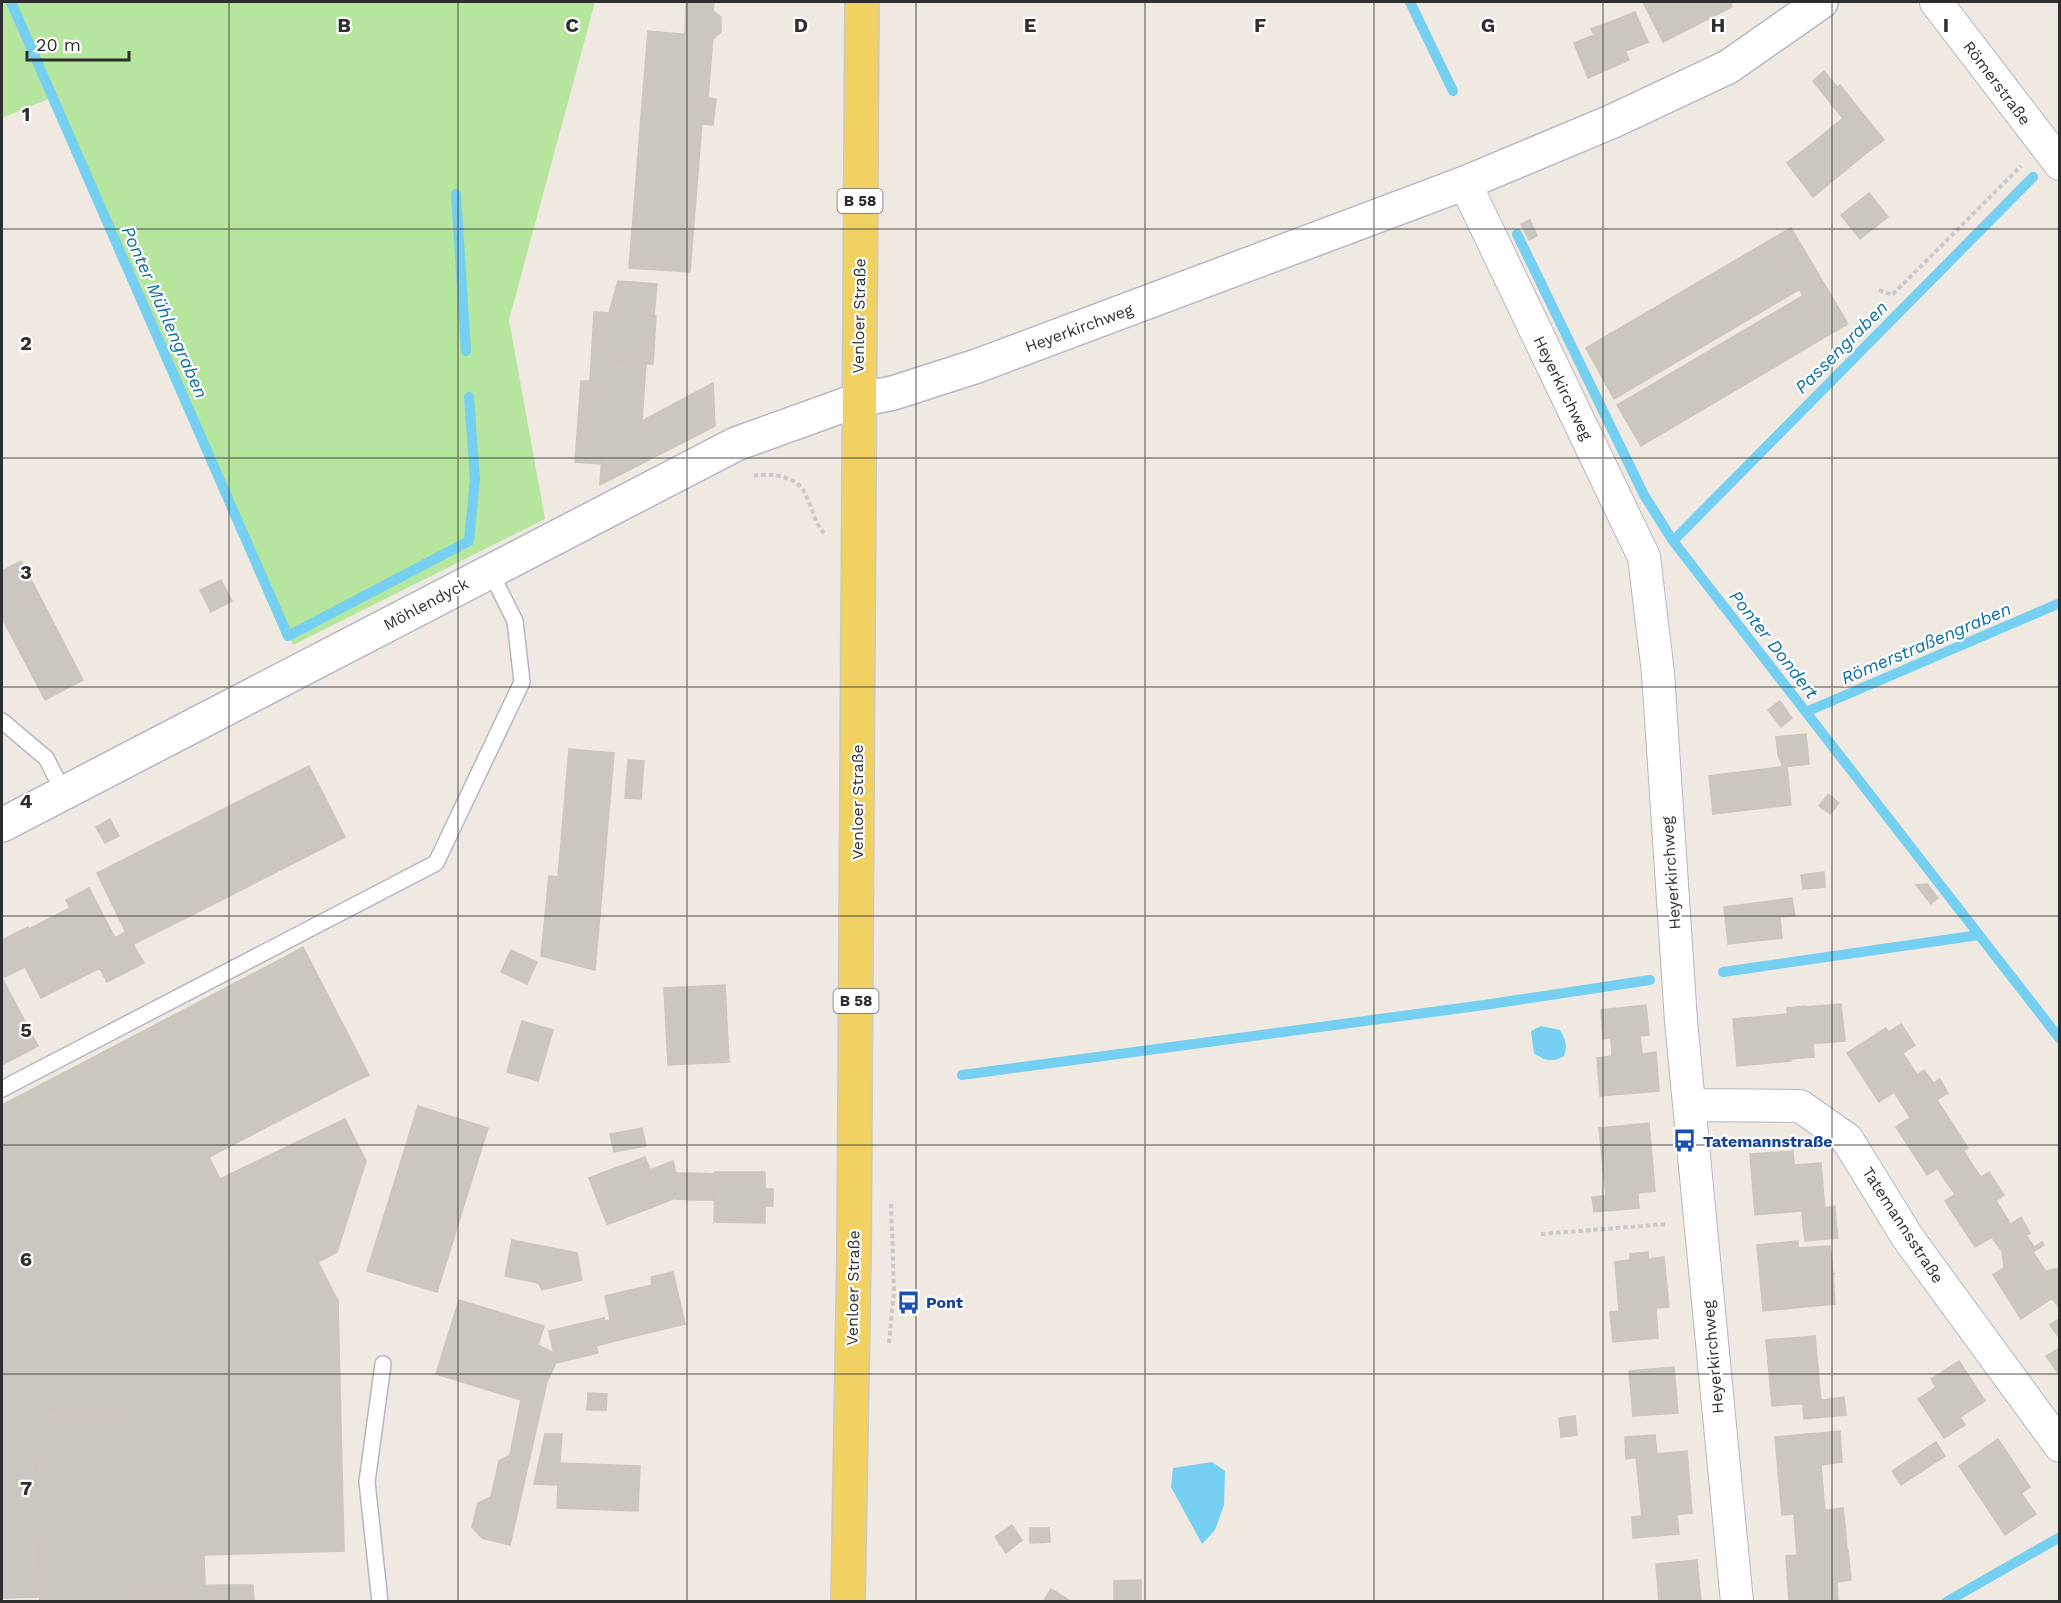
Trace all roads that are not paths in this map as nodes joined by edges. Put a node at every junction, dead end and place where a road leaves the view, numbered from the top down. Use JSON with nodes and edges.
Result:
{"nodes":[{"id":1,"x":862,"y":2,"type":"edge"},
{"id":2,"x":1821,"y":2,"type":"edge"},
{"id":3,"x":1936,"y":2,"type":"edge"},
{"id":4,"x":2051,"y":154,"type":"edge"},
{"id":5,"x":1465,"y":183,"type":"junction"},
{"id":6,"x":858,"y":400,"type":"junction"},
{"id":7,"x":490,"y":571,"type":"junction"},
{"id":8,"x":2,"y":721,"type":"edge"},
{"id":9,"x":64,"y":793,"type":"junction"},
{"id":10,"x":2,"y":825,"type":"edge"},
{"id":11,"x":2,"y":1089,"type":"edge"},
{"id":12,"x":1689,"y":1105,"type":"junction"},
{"id":13,"x":383,"y":1364,"type":"dead end"},
{"id":14,"x":2060,"y":1446,"type":"edge"},
{"id":15,"x":380,"y":1602,"type":"edge"},
{"id":16,"x":848,"y":1602,"type":"edge"},
{"id":17,"x":1737,"y":1602,"type":"edge"}],
"edges":[{"from":1,"to":6,"type":"main road","name":"Venloer Straße","number":"B 58"},
{"from":2,"to":5,"type":"street","name":"Heyerkirchweg"},
{"from":3,"to":4,"type":"street","name":"Römerstraße"},
{"from":5,"to":6,"type":"street","name":"Heyerkirchweg"},
{"from":5,"to":12,"type":"street","name":"Heyerkirchweg"},
{"from":6,"to":7,"type":"street","name":"Möhlendyck"},
{"from":6,"to":16,"type":"main road","name":"Venloer Straße","number":"B 58"},
{"from":7,"to":9,"type":"street","name":"Möhlendyck"},
{"from":7,"to":11,"type":"lane"},
{"from":8,"to":9,"type":"lane"},
{"from":9,"to":10,"type":"street","name":"Möhlendyck"},
{"from":12,"to":14,"type":"street","name":"Tatemannsstraße"},
{"from":12,"to":17,"type":"street","name":"Heyerkirchweg"},
{"from":13,"to":15,"type":"lane"}]}
